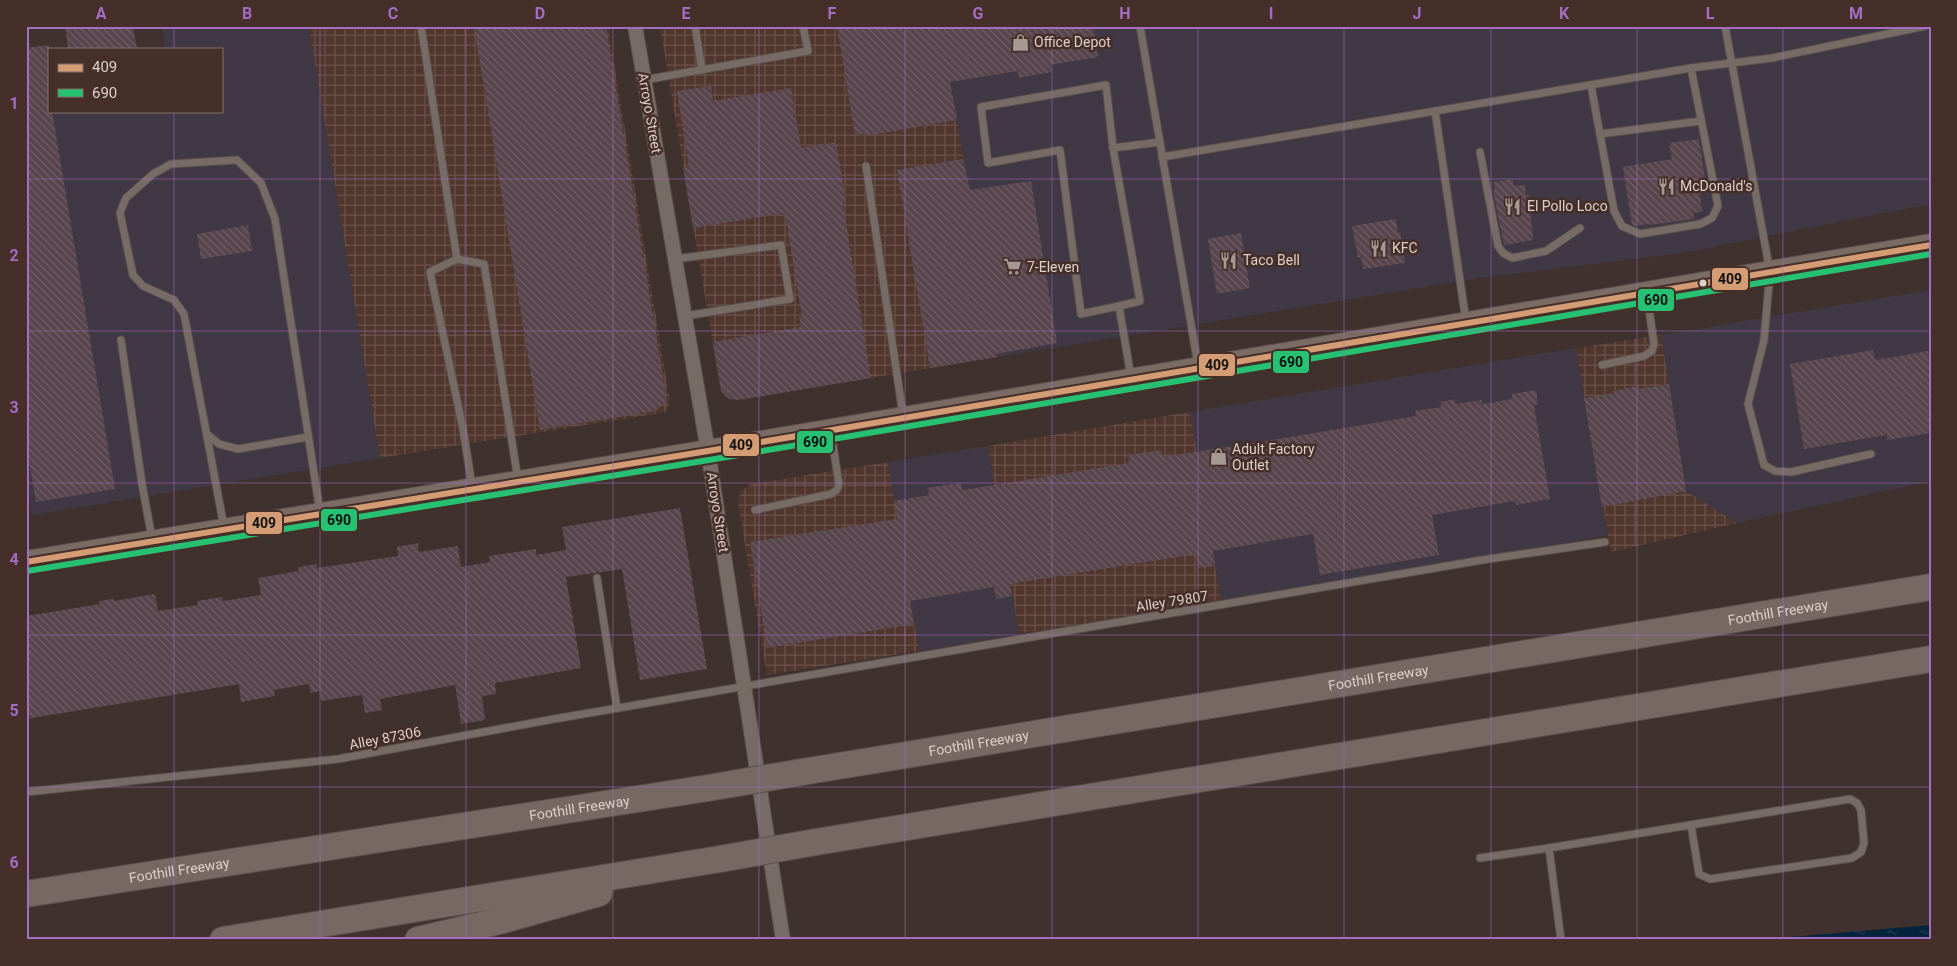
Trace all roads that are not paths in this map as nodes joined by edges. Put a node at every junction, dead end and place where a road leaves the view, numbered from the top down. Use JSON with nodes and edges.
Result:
{"nodes":[{"id":1,"x":421,"y":26,"type":"edge"},
{"id":2,"x":635,"y":26,"type":"edge"},
{"id":3,"x":695,"y":26,"type":"edge"},
{"id":4,"x":803,"y":26,"type":"edge"},
{"id":5,"x":1140,"y":26,"type":"edge"},
{"id":6,"x":1725,"y":26,"type":"edge"},
{"id":7,"x":1925,"y":26,"type":"edge"},
{"id":8,"x":1732,"y":64,"type":"junction"},
{"id":9,"x":1691,"y":68,"type":"junction"},
{"id":10,"x":702,"y":70,"type":"junction"},
{"id":11,"x":644,"y":80,"type":"junction"},
{"id":12,"x":1592,"y":85,"type":"junction"},
{"id":13,"x":1435,"y":111,"type":"junction"},
{"id":14,"x":1701,"y":121,"type":"junction"},
{"id":15,"x":1600,"y":134,"type":"junction"},
{"id":16,"x":1160,"y":142,"type":"junction"},
{"id":17,"x":1113,"y":148,"type":"junction"},
{"id":18,"x":1480,"y":152,"type":"dead end"},
{"id":19,"x":1162,"y":157,"type":"junction"},
{"id":20,"x":866,"y":166,"type":"dead end"},
{"id":21,"x":1580,"y":228,"type":"dead end"},
{"id":22,"x":1931,"y":245,"type":"edge"},
{"id":23,"x":457,"y":259,"type":"junction"},
{"id":24,"x":675,"y":260,"type":"junction"},
{"id":25,"x":1770,"y":272,"type":"junction"},
{"id":26,"x":1646,"y":292,"type":"junction"},
{"id":27,"x":1119,"y":306,"type":"junction"},
{"id":28,"x":685,"y":316,"type":"junction"},
{"id":29,"x":1467,"y":323,"type":"junction"},
{"id":30,"x":121,"y":340,"type":"dead end"},
{"id":31,"x":1602,"y":365,"type":"dead end"},
{"id":32,"x":1198,"y":368,"type":"junction"},
{"id":33,"x":1132,"y":380,"type":"junction"},
{"id":34,"x":904,"y":418,"type":"junction"},
{"id":35,"x":831,"y":430,"type":"junction"},
{"id":36,"x":206,"y":434,"type":"junction"},
{"id":37,"x":308,"y":437,"type":"junction"},
{"id":38,"x":708,"y":451,"type":"junction"},
{"id":39,"x":1871,"y":454,"type":"dead end"},
{"id":40,"x":518,"y":482,"type":"junction"},
{"id":41,"x":473,"y":488,"type":"junction"},
{"id":42,"x":755,"y":510,"type":"dead end"},
{"id":43,"x":320,"y":514,"type":"junction"},
{"id":44,"x":224,"y":529,"type":"junction"},
{"id":45,"x":152,"y":541,"type":"junction"},
{"id":46,"x":1605,"y":542,"type":"dead end"},
{"id":47,"x":26,"y":562,"type":"edge"},
{"id":48,"x":597,"y":578,"type":"dead end"},
{"id":49,"x":1931,"y":587,"type":"edge"},
{"id":50,"x":1931,"y":659,"type":"edge"},
{"id":51,"x":745,"y":687,"type":"junction"},
{"id":52,"x":617,"y":708,"type":"junction"},
{"id":53,"x":26,"y":792,"type":"edge"},
{"id":54,"x":1691,"y":825,"type":"junction"},
{"id":55,"x":1549,"y":848,"type":"junction"},
{"id":56,"x":1480,"y":858,"type":"dead end"},
{"id":57,"x":720,"y":859,"type":"junction"},
{"id":58,"x":29,"y":892,"type":"edge"},
{"id":59,"x":223,"y":940,"type":"edge"},
{"id":60,"x":418,"y":940,"type":"edge"},
{"id":61,"x":783,"y":940,"type":"edge"},
{"id":62,"x":1561,"y":940,"type":"edge"}],
"edges":[{"from":1,"to":23,"type":"lane"},
{"from":2,"to":11,"type":"street","name":"Arroyo Street"},
{"from":3,"to":10,"type":"lane"},
{"from":4,"to":10,"type":"lane"},
{"from":5,"to":16,"type":"lane"},
{"from":6,"to":8,"type":"lane"},
{"from":7,"to":8,"type":"lane"},
{"from":8,"to":9,"type":"lane"},
{"from":8,"to":25,"type":"lane"},
{"from":9,"to":12,"type":"lane"},
{"from":9,"to":14,"type":"lane"},
{"from":10,"to":11,"type":"lane"},
{"from":11,"to":24,"type":"street","name":"Arroyo Street"},
{"from":12,"to":13,"type":"lane"},
{"from":12,"to":15,"type":"lane"},
{"from":13,"to":19,"type":"lane"},
{"from":13,"to":29,"type":"lane"},
{"from":14,"to":15,"type":"lane"},
{"from":14,"to":15,"type":"lane"},
{"from":16,"to":17,"type":"lane"},
{"from":16,"to":19,"type":"lane"},
{"from":17,"to":27,"type":"lane"},
{"from":17,"to":27,"type":"lane"},
{"from":18,"to":21,"type":"lane"},
{"from":19,"to":32,"type":"lane"},
{"from":20,"to":34,"type":"lane"},
{"from":22,"to":25,"type":"main road"},
{"from":23,"to":40,"type":"lane"},
{"from":23,"to":41,"type":"lane"},
{"from":24,"to":28,"type":"street","name":"Arroyo Street"},
{"from":24,"to":28,"type":"lane"},
{"from":25,"to":26,"type":"main road"},
{"from":25,"to":39,"type":"lane"},
{"from":26,"to":29,"type":"main road"},
{"from":26,"to":31,"type":"lane"},
{"from":27,"to":33,"type":"lane"},
{"from":28,"to":38,"type":"street","name":"Arroyo Street"},
{"from":29,"to":32,"type":"main road"},
{"from":30,"to":45,"type":"lane"},
{"from":32,"to":33,"type":"main road"},
{"from":33,"to":34,"type":"main road"},
{"from":34,"to":35,"type":"main road"},
{"from":35,"to":38,"type":"main road"},
{"from":35,"to":42,"type":"lane"},
{"from":36,"to":37,"type":"lane"},
{"from":36,"to":37,"type":"lane"},
{"from":36,"to":44,"type":"lane"},
{"from":37,"to":43,"type":"lane"},
{"from":38,"to":40,"type":"main road"},
{"from":38,"to":51,"type":"street","name":"Arroyo Street"},
{"from":40,"to":41,"type":"main road"},
{"from":41,"to":43,"type":"main road"},
{"from":43,"to":44,"type":"main road"},
{"from":44,"to":45,"type":"main road"},
{"from":45,"to":47,"type":"main road"},
{"from":46,"to":51,"type":"lane","name":"Alley 79807"},
{"from":48,"to":52,"type":"lane"},
{"from":49,"to":58,"type":"highway","name":"Foothill Freeway","bridge":true},
{"from":50,"to":57,"type":"highway","bridge":true},
{"from":51,"to":52,"type":"lane","name":"Alley 87306"},
{"from":51,"to":61,"type":"street","name":"Arroyo Street"},
{"from":52,"to":53,"type":"lane","name":"Alley 87306"},
{"from":54,"to":54,"type":"lane"},
{"from":54,"to":55,"type":"lane"},
{"from":55,"to":56,"type":"lane"},
{"from":55,"to":62,"type":"lane"},
{"from":57,"to":59,"type":"highway"},
{"from":57,"to":60,"type":"highway"}]}
